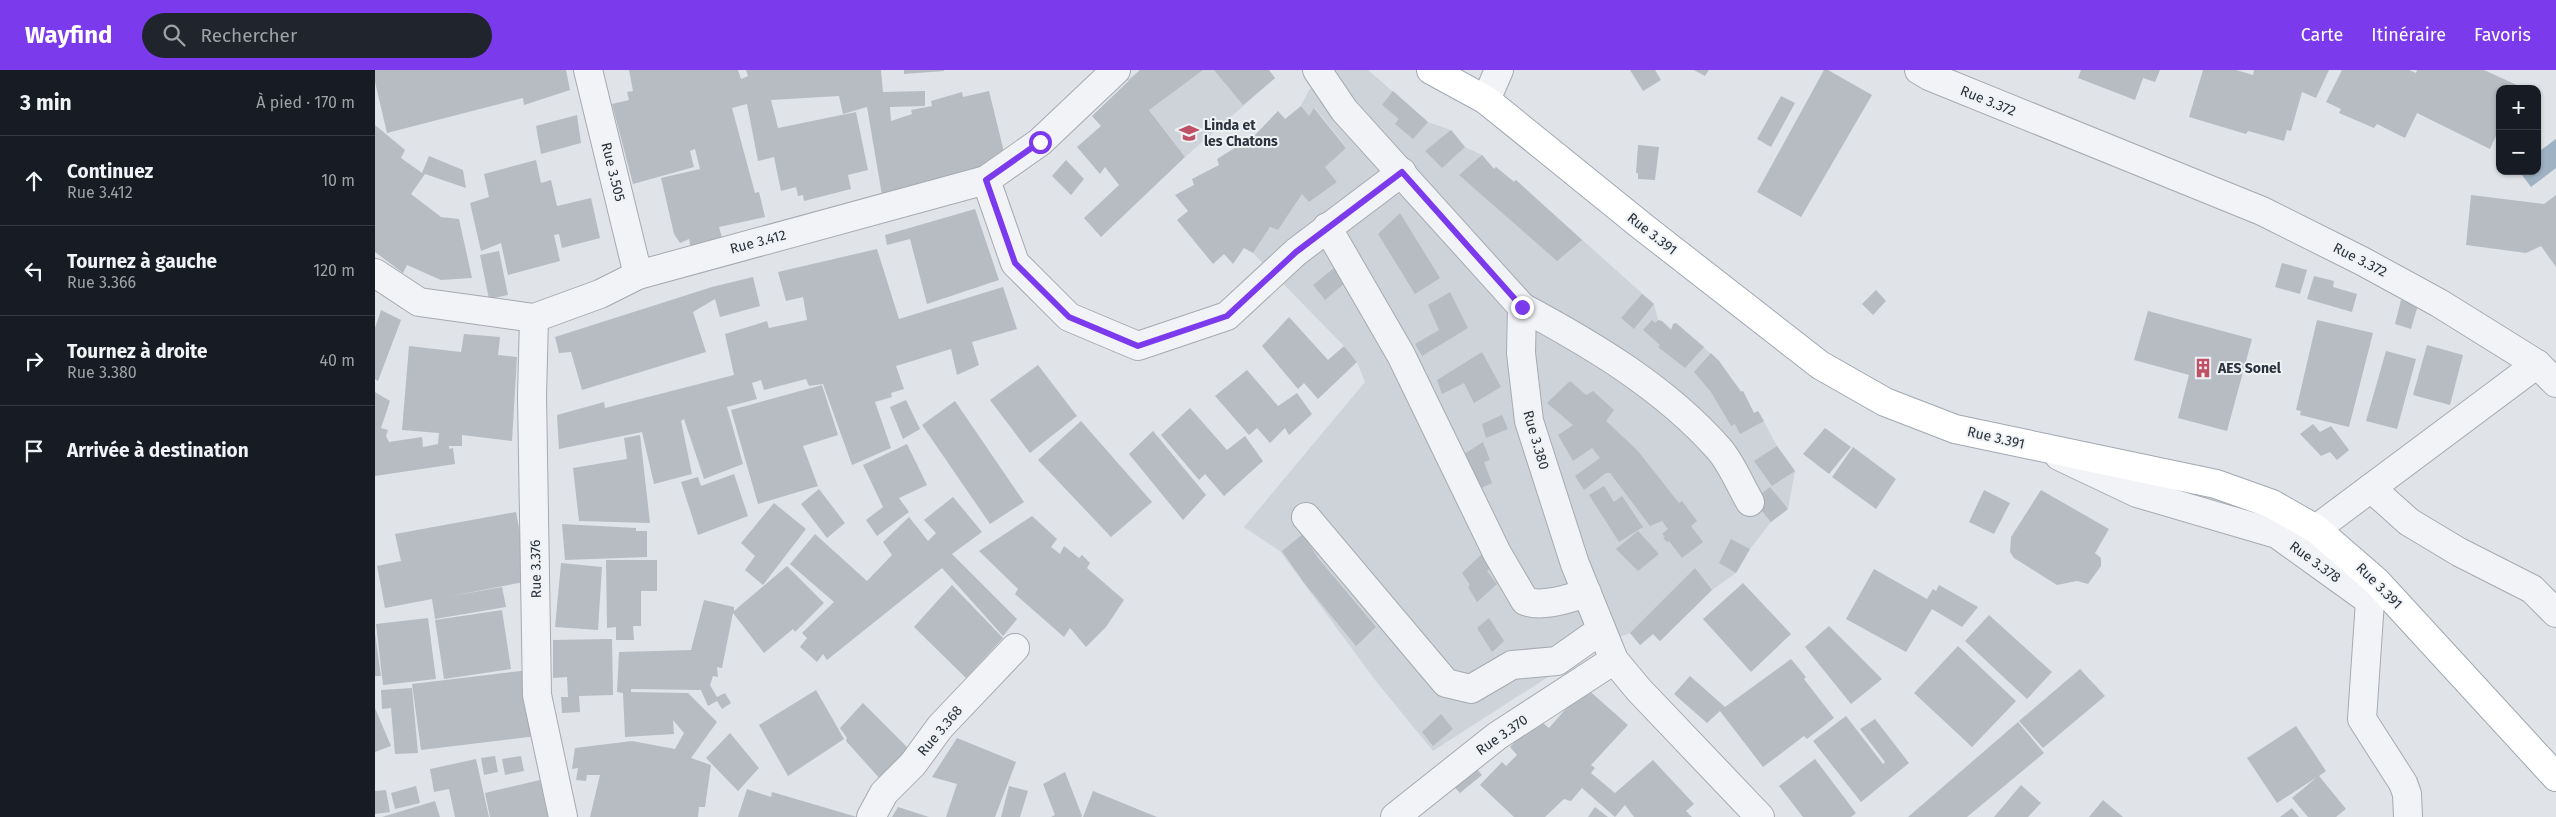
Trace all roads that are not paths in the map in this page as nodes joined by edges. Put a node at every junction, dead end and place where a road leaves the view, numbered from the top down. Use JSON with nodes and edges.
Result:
{"nodes":[{"id":1,"x":588,"y":70,"type":"edge"},
{"id":2,"x":1115,"y":70,"type":"edge"},
{"id":3,"x":1317,"y":70,"type":"edge"},
{"id":4,"x":1431,"y":70,"type":"edge"},
{"id":5,"x":1499,"y":70,"type":"edge"},
{"id":6,"x":1919,"y":70,"type":"edge"},
{"id":7,"x":1487,"y":100,"type":"junction"},
{"id":8,"x":1402,"y":172,"type":"junction"},
{"id":9,"x":986,"y":180,"type":"junction"},
{"id":10,"x":1327,"y":227,"type":"junction"},
{"id":11,"x":375,"y":273,"type":"edge"},
{"id":12,"x":638,"y":275,"type":"junction"},
{"id":13,"x":1522,"y":307,"type":"junction"},
{"id":14,"x":534,"y":318,"type":"junction"},
{"id":15,"x":2537,"y":364,"type":"junction"},
{"id":16,"x":2556,"y":383,"type":"edge"},
{"id":17,"x":2044,"y":448,"type":"junction"},
{"id":18,"x":2371,"y":488,"type":"junction"},
{"id":19,"x":1750,"y":502,"type":"dead end"},
{"id":20,"x":1306,"y":517,"type":"dead end"},
{"id":21,"x":2316,"y":529,"type":"junction"},
{"id":22,"x":1587,"y":593,"type":"junction"},
{"id":23,"x":2556,"y":613,"type":"edge"},
{"id":24,"x":1601,"y":630,"type":"junction"},
{"id":25,"x":1015,"y":648,"type":"dead end"},
{"id":26,"x":1614,"y":660,"type":"junction"},
{"id":27,"x":2556,"y":777,"type":"edge"},
{"id":28,"x":563,"y":817,"type":"edge"},
{"id":29,"x":871,"y":817,"type":"edge"},
{"id":30,"x":1395,"y":817,"type":"edge"},
{"id":31,"x":1760,"y":817,"type":"edge"},
{"id":32,"x":2408,"y":817,"type":"edge"}],
"edges":[{"from":1,"to":12,"type":"street","name":"Rue 3.505"},
{"from":2,"to":9,"type":"street","name":"Rue 3.412"},
{"from":3,"to":8,"type":"street"},
{"from":4,"to":7,"type":"main road","name":"Rue 3.391"},
{"from":5,"to":7,"type":"street"},
{"from":6,"to":15,"type":"street","name":"Rue 3.372"},
{"from":7,"to":17,"type":"main road","name":"Rue 3.391"},
{"from":8,"to":10,"type":"street"},
{"from":8,"to":13,"type":"street"},
{"from":9,"to":10,"type":"street"},
{"from":9,"to":12,"type":"street","name":"Rue 3.412"},
{"from":10,"to":22,"type":"street"},
{"from":11,"to":14,"type":"street","name":"Rue 3.412"},
{"from":12,"to":14,"type":"street","name":"Rue 3.412"},
{"from":13,"to":19,"type":"street"},
{"from":13,"to":22,"type":"street","name":"Rue 3.380"},
{"from":14,"to":28,"type":"street","name":"Rue 3.376"},
{"from":15,"to":16,"type":"street","name":"Rue 3.372"},
{"from":15,"to":18,"type":"street"},
{"from":17,"to":21,"type":"main road","name":"Rue 3.391"},
{"from":17,"to":32,"type":"street","name":"Rue 3.378"},
{"from":18,"to":21,"type":"street"},
{"from":18,"to":23,"type":"street"},
{"from":20,"to":24,"type":"street"},
{"from":21,"to":27,"type":"main road","name":"Rue 3.391"},
{"from":22,"to":24,"type":"street","name":"Rue 3.380"},
{"from":24,"to":26,"type":"street","name":"Rue 3.380"},
{"from":25,"to":29,"type":"street","name":"Rue 3.368"},
{"from":26,"to":30,"type":"street","name":"Rue 3.370"},
{"from":26,"to":31,"type":"street","name":"Rue 3.380"}]}
